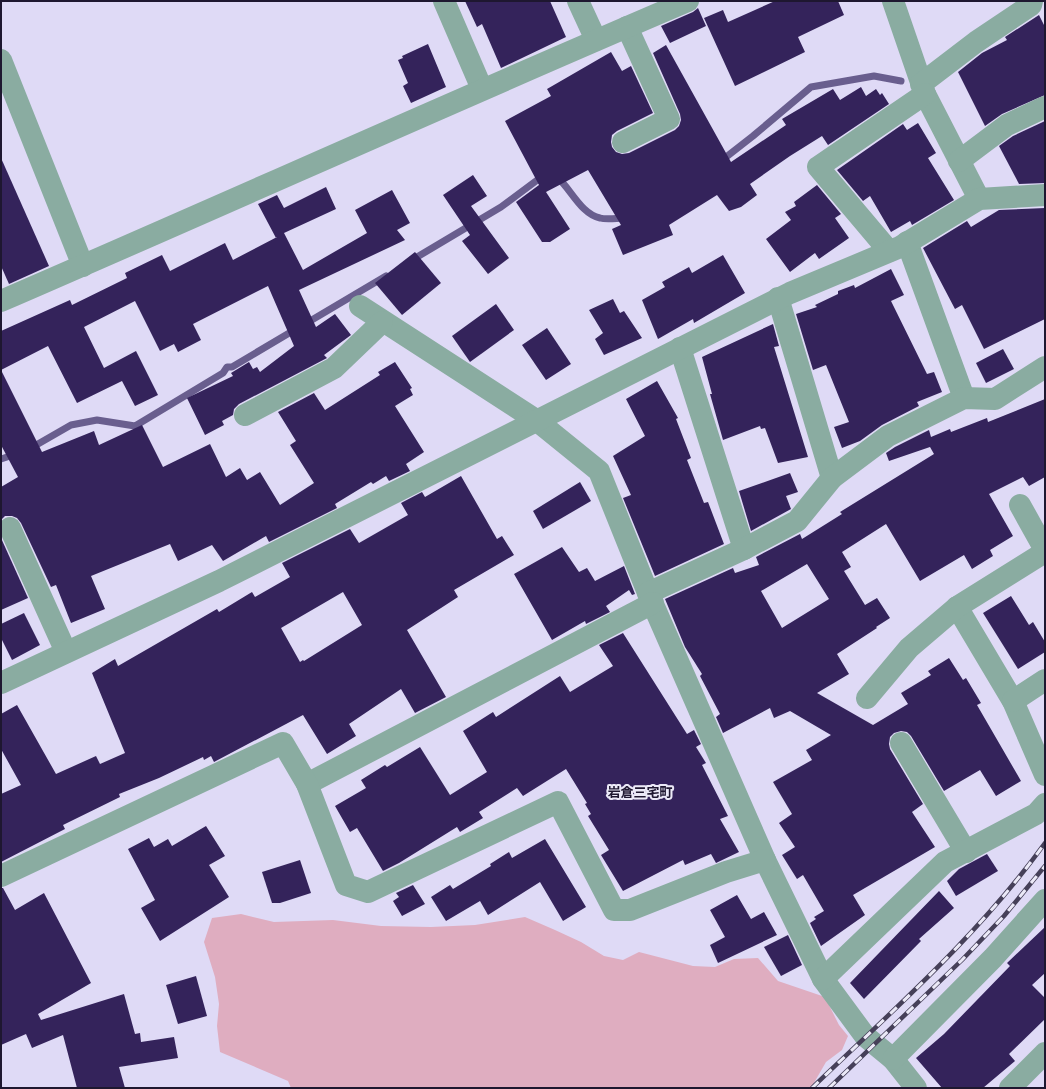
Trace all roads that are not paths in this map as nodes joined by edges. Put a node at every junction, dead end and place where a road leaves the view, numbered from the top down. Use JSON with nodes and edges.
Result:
{"nodes":[{"id":1,"x":444,"y":1,"type":"edge"},
{"id":2,"x":578,"y":1,"type":"edge"},
{"id":3,"x":688,"y":1,"type":"edge"},
{"id":4,"x":893,"y":1,"type":"edge"},
{"id":5,"x":1032,"y":1,"type":"edge"},
{"id":6,"x":627,"y":27,"type":"junction"},
{"id":7,"x":596,"y":40,"type":"junction"},
{"id":8,"x":1,"y":60,"type":"edge"},
{"id":9,"x":482,"y":89,"type":"junction"},
{"id":10,"x":923,"y":89,"type":"junction"},
{"id":11,"x":1045,"y":107,"type":"edge"},
{"id":12,"x":623,"y":142,"type":"dead end"},
{"id":13,"x":959,"y":161,"type":"junction"},
{"id":14,"x":1045,"y":195,"type":"edge"},
{"id":15,"x":979,"y":199,"type":"junction"},
{"id":16,"x":898,"y":247,"type":"junction"},
{"id":17,"x":83,"y":266,"type":"junction"},
{"id":18,"x":778,"y":298,"type":"junction"},
{"id":19,"x":1,"y":302,"type":"edge"},
{"id":20,"x":360,"y":306,"type":"dead end"},
{"id":21,"x":382,"y":322,"type":"junction"},
{"id":22,"x":680,"y":348,"type":"junction"},
{"id":23,"x":1045,"y":367,"type":"edge"},
{"id":24,"x":964,"y":398,"type":"junction"},
{"id":25,"x":245,"y":416,"type":"dead end"},
{"id":26,"x":536,"y":420,"type":"junction"},
{"id":27,"x":832,"y":478,"type":"junction"},
{"id":28,"x":1020,"y":505,"type":"dead end"},
{"id":29,"x":10,"y":528,"type":"dead end"},
{"id":30,"x":744,"y":548,"type":"junction"},
{"id":31,"x":1045,"y":551,"type":"edge"},
{"id":32,"x":650,"y":598,"type":"junction"},
{"id":33,"x":956,"y":607,"type":"junction"},
{"id":34,"x":66,"y":652,"type":"junction"},
{"id":35,"x":4,"y":675,"type":"edge"},
{"id":36,"x":1045,"y":680,"type":"edge"},
{"id":37,"x":867,"y":698,"type":"dead end"},
{"id":38,"x":1013,"y":701,"type":"junction"},
{"id":39,"x":902,"y":743,"type":"dead end"},
{"id":40,"x":1045,"y":775,"type":"edge"},
{"id":41,"x":307,"y":784,"type":"junction"},
{"id":42,"x":1045,"y":804,"type":"edge"},
{"id":43,"x":966,"y":852,"type":"junction"},
{"id":44,"x":765,"y":860,"type":"junction"},
{"id":45,"x":1,"y":876,"type":"edge"},
{"id":46,"x":1045,"y":900,"type":"edge"},
{"id":47,"x":824,"y":979,"type":"junction"},
{"id":48,"x":1045,"y":1053,"type":"edge"},
{"id":49,"x":893,"y":1059,"type":"junction"},
{"id":50,"x":916,"y":1088,"type":"edge"},
{"id":51,"x":1010,"y":1088,"type":"edge"}],
"edges":[{"from":1,"to":9,"type":"street"},
{"from":2,"to":7,"type":"street"},
{"from":3,"to":6,"type":"street"},
{"from":4,"to":10,"type":"street"},
{"from":5,"to":10,"type":"street"},
{"from":6,"to":7,"type":"street"},
{"from":6,"to":12,"type":"street"},
{"from":7,"to":9,"type":"street"},
{"from":8,"to":17,"type":"street"},
{"from":9,"to":17,"type":"street"},
{"from":10,"to":13,"type":"street"},
{"from":10,"to":16,"type":"street"},
{"from":11,"to":13,"type":"street"},
{"from":13,"to":15,"type":"street"},
{"from":14,"to":15,"type":"street"},
{"from":15,"to":16,"type":"street"},
{"from":16,"to":18,"type":"street"},
{"from":16,"to":24,"type":"street"},
{"from":17,"to":19,"type":"street"},
{"from":18,"to":22,"type":"street"},
{"from":18,"to":27,"type":"street"},
{"from":20,"to":21,"type":"street"},
{"from":21,"to":25,"type":"street"},
{"from":21,"to":26,"type":"street"},
{"from":22,"to":26,"type":"street"},
{"from":22,"to":30,"type":"street"},
{"from":23,"to":24,"type":"street"},
{"from":24,"to":27,"type":"street"},
{"from":26,"to":32,"type":"street"},
{"from":26,"to":34,"type":"street"},
{"from":27,"to":30,"type":"street"},
{"from":28,"to":31,"type":"street"},
{"from":29,"to":34,"type":"street"},
{"from":30,"to":32,"type":"street"},
{"from":31,"to":33,"type":"street"},
{"from":32,"to":41,"type":"street"},
{"from":32,"to":44,"type":"street"},
{"from":33,"to":37,"type":"street"},
{"from":33,"to":38,"type":"street"},
{"from":34,"to":35,"type":"street"},
{"from":36,"to":38,"type":"street"},
{"from":38,"to":40,"type":"street"},
{"from":39,"to":43,"type":"street"},
{"from":41,"to":44,"type":"street"},
{"from":41,"to":45,"type":"street"},
{"from":42,"to":43,"type":"street"},
{"from":43,"to":47,"type":"street"},
{"from":44,"to":47,"type":"street"},
{"from":46,"to":49,"type":"street"},
{"from":47,"to":49,"type":"street"},
{"from":48,"to":51,"type":"street"},
{"from":49,"to":50,"type":"street"}]}
